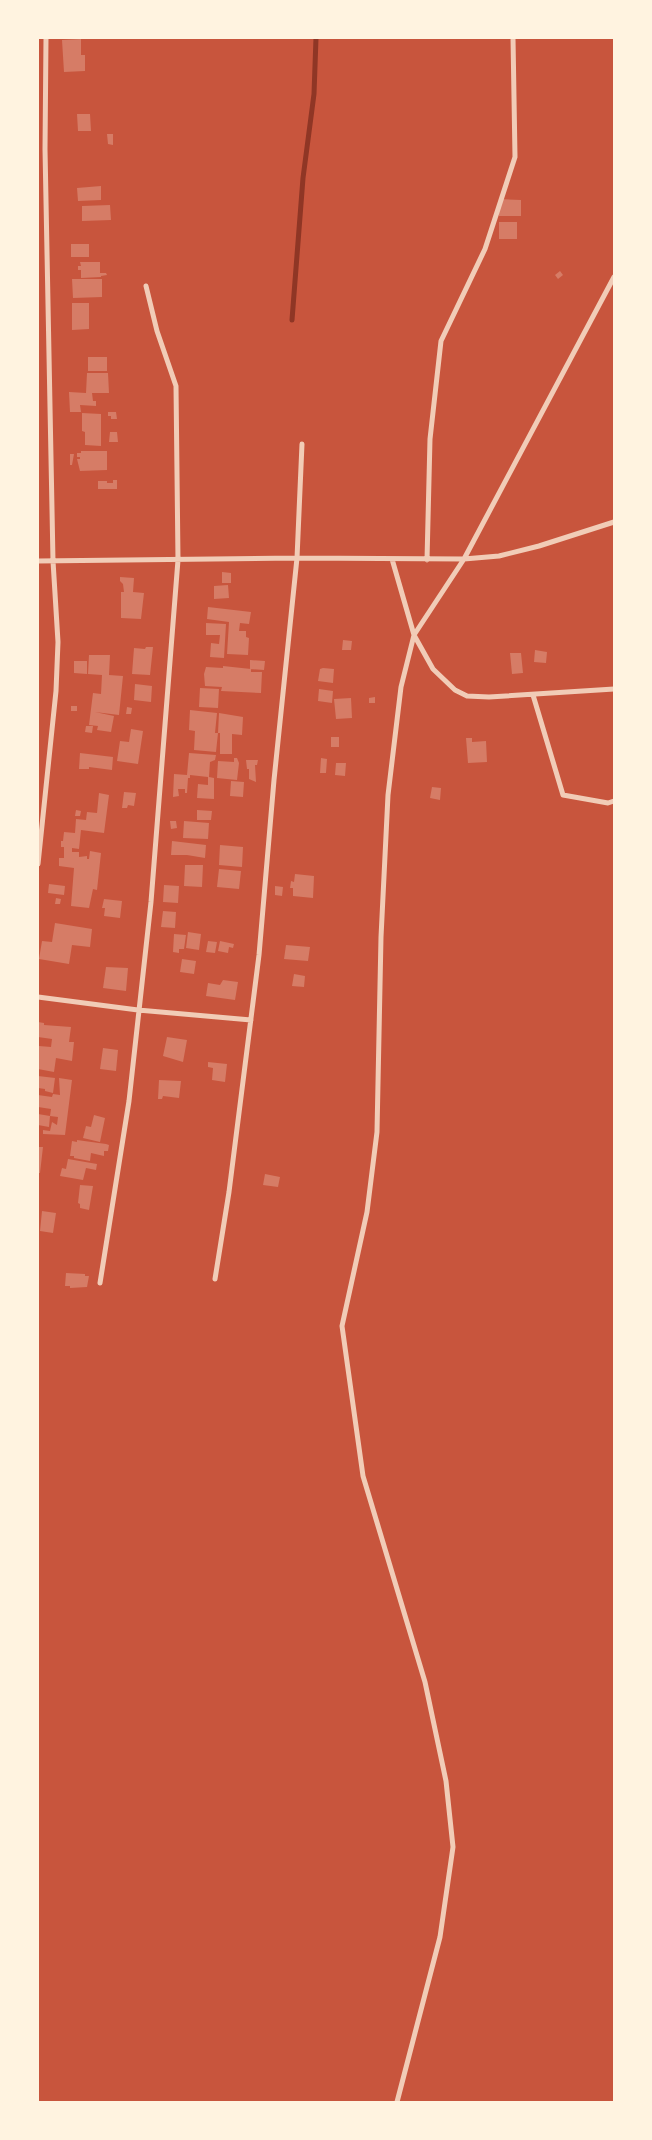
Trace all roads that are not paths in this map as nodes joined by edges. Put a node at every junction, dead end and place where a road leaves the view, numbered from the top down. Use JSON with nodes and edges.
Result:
{"nodes":[{"id":1,"x":46,"y":38,"type":"edge"},
{"id":2,"x":513,"y":38,"type":"edge"},
{"id":3,"x":38,"y":149,"type":"edge"},
{"id":4,"x":44,"y":149,"type":"junction"},
{"id":5,"x":614,"y":277,"type":"edge"},
{"id":6,"x":146,"y":286,"type":"dead end"},
{"id":7,"x":302,"y":444,"type":"dead end"},
{"id":8,"x":614,"y":522,"type":"edge"},
{"id":9,"x":297,"y":558,"type":"junction"},
{"id":10,"x":392,"y":559,"type":"junction"},
{"id":11,"x":464,"y":559,"type":"junction"},
{"id":12,"x":178,"y":560,"type":"junction"},
{"id":13,"x":427,"y":560,"type":"junction"},
{"id":14,"x":38,"y":561,"type":"edge"},
{"id":15,"x":53,"y":561,"type":"junction"},
{"id":16,"x":414,"y":635,"type":"junction"},
{"id":17,"x":614,"y":689,"type":"edge"},
{"id":18,"x":533,"y":695,"type":"junction"},
{"id":19,"x":614,"y":801,"type":"edge"},
{"id":20,"x":38,"y":864,"type":"edge"},
{"id":21,"x":38,"y":997,"type":"edge"},
{"id":22,"x":138,"y":1010,"type":"junction"},
{"id":23,"x":251,"y":1020,"type":"junction"},
{"id":24,"x":215,"y":1279,"type":"dead end"},
{"id":25,"x":100,"y":1283,"type":"dead end"},
{"id":26,"x":397,"y":2102,"type":"edge"}],
"edges":[{"from":1,"to":4,"type":"street"},
{"from":2,"to":13,"type":"street"},
{"from":3,"to":4,"type":"street"},
{"from":4,"to":15,"type":"street"},
{"from":5,"to":11,"type":"street"},
{"from":6,"to":12,"type":"street"},
{"from":7,"to":9,"type":"street"},
{"from":8,"to":11,"type":"street"},
{"from":9,"to":10,"type":"street"},
{"from":9,"to":12,"type":"street"},
{"from":9,"to":23,"type":"street"},
{"from":10,"to":13,"type":"street"},
{"from":10,"to":16,"type":"street"},
{"from":11,"to":13,"type":"street"},
{"from":11,"to":16,"type":"street"},
{"from":12,"to":15,"type":"street"},
{"from":12,"to":22,"type":"street"},
{"from":14,"to":15,"type":"street"},
{"from":15,"to":20,"type":"street"},
{"from":16,"to":18,"type":"street"},
{"from":16,"to":26,"type":"street"},
{"from":17,"to":18,"type":"street"},
{"from":18,"to":19,"type":"street"},
{"from":21,"to":22,"type":"street"},
{"from":22,"to":23,"type":"street"},
{"from":22,"to":25,"type":"street"},
{"from":23,"to":24,"type":"street"}]}
